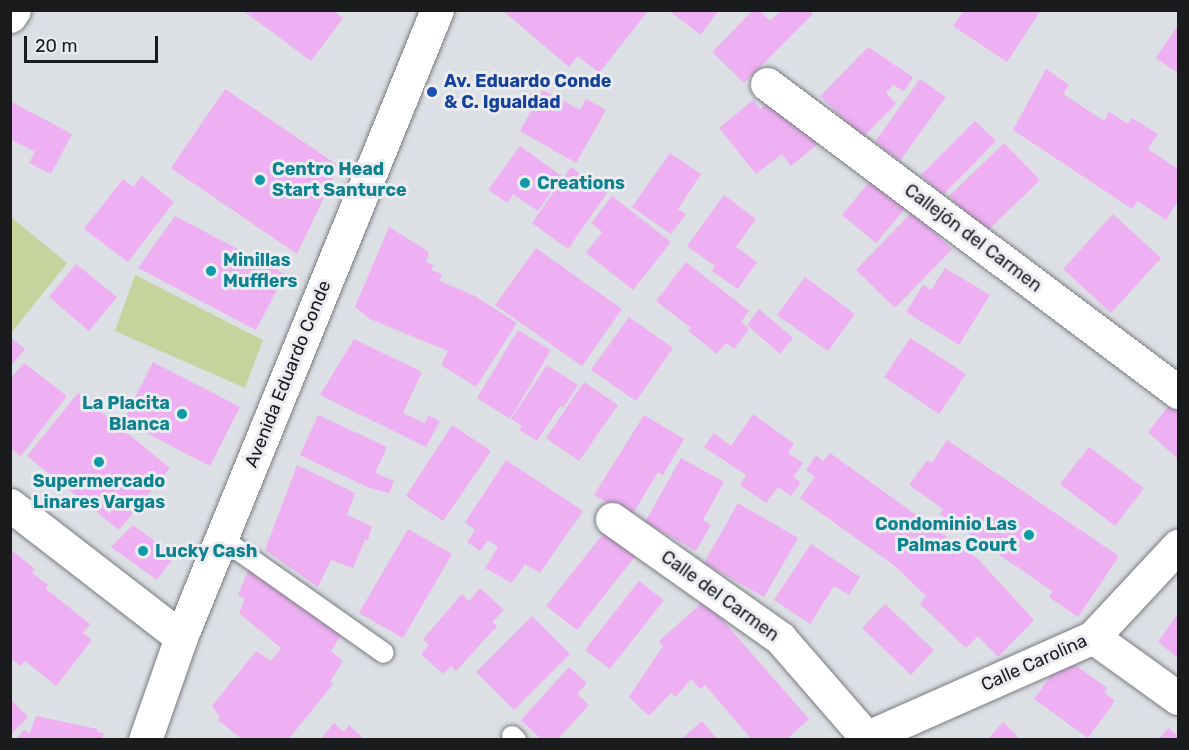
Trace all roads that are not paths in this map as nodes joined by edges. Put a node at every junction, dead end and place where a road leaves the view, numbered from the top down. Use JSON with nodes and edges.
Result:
{"nodes":[{"id":1,"x":14,"y":10,"type":"edge"},
{"id":2,"x":436,"y":11,"type":"edge"},
{"id":3,"x":10,"y":16,"type":"edge"},
{"id":4,"x":767,"y":84,"type":"dead end"},
{"id":5,"x":1179,"y":392,"type":"edge"},
{"id":6,"x":10,"y":505,"type":"edge"},
{"id":7,"x":612,"y":519,"type":"dead end"},
{"id":8,"x":221,"y":538,"type":"junction"},
{"id":9,"x":1179,"y":546,"type":"edge"},
{"id":10,"x":181,"y":637,"type":"junction"},
{"id":11,"x":1094,"y":637,"type":"junction"},
{"id":12,"x":384,"y":653,"type":"dead end"},
{"id":13,"x":1179,"y":698,"type":"edge"},
{"id":14,"x":153,"y":735,"type":"edge"},
{"id":15,"x":863,"y":738,"type":"edge"}],
"edges":[{"from":1,"to":3,"type":"street"},
{"from":2,"to":8,"type":"street","name":"Avenida Eduardo Conde"},
{"from":4,"to":5,"type":"street","name":"Callejón del Carmen"},
{"from":6,"to":10,"type":"street"},
{"from":7,"to":15,"type":"street","name":"Calle del Carmen"},
{"from":8,"to":10,"type":"street","name":"Avenida Eduardo Conde"},
{"from":8,"to":12,"type":"lane"},
{"from":9,"to":11,"type":"street","name":"Calle Carolina"},
{"from":10,"to":14,"type":"street","name":"Avenida Eduardo Conde"},
{"from":11,"to":13,"type":"street"},
{"from":11,"to":15,"type":"street","name":"Calle Carolina"}]}
